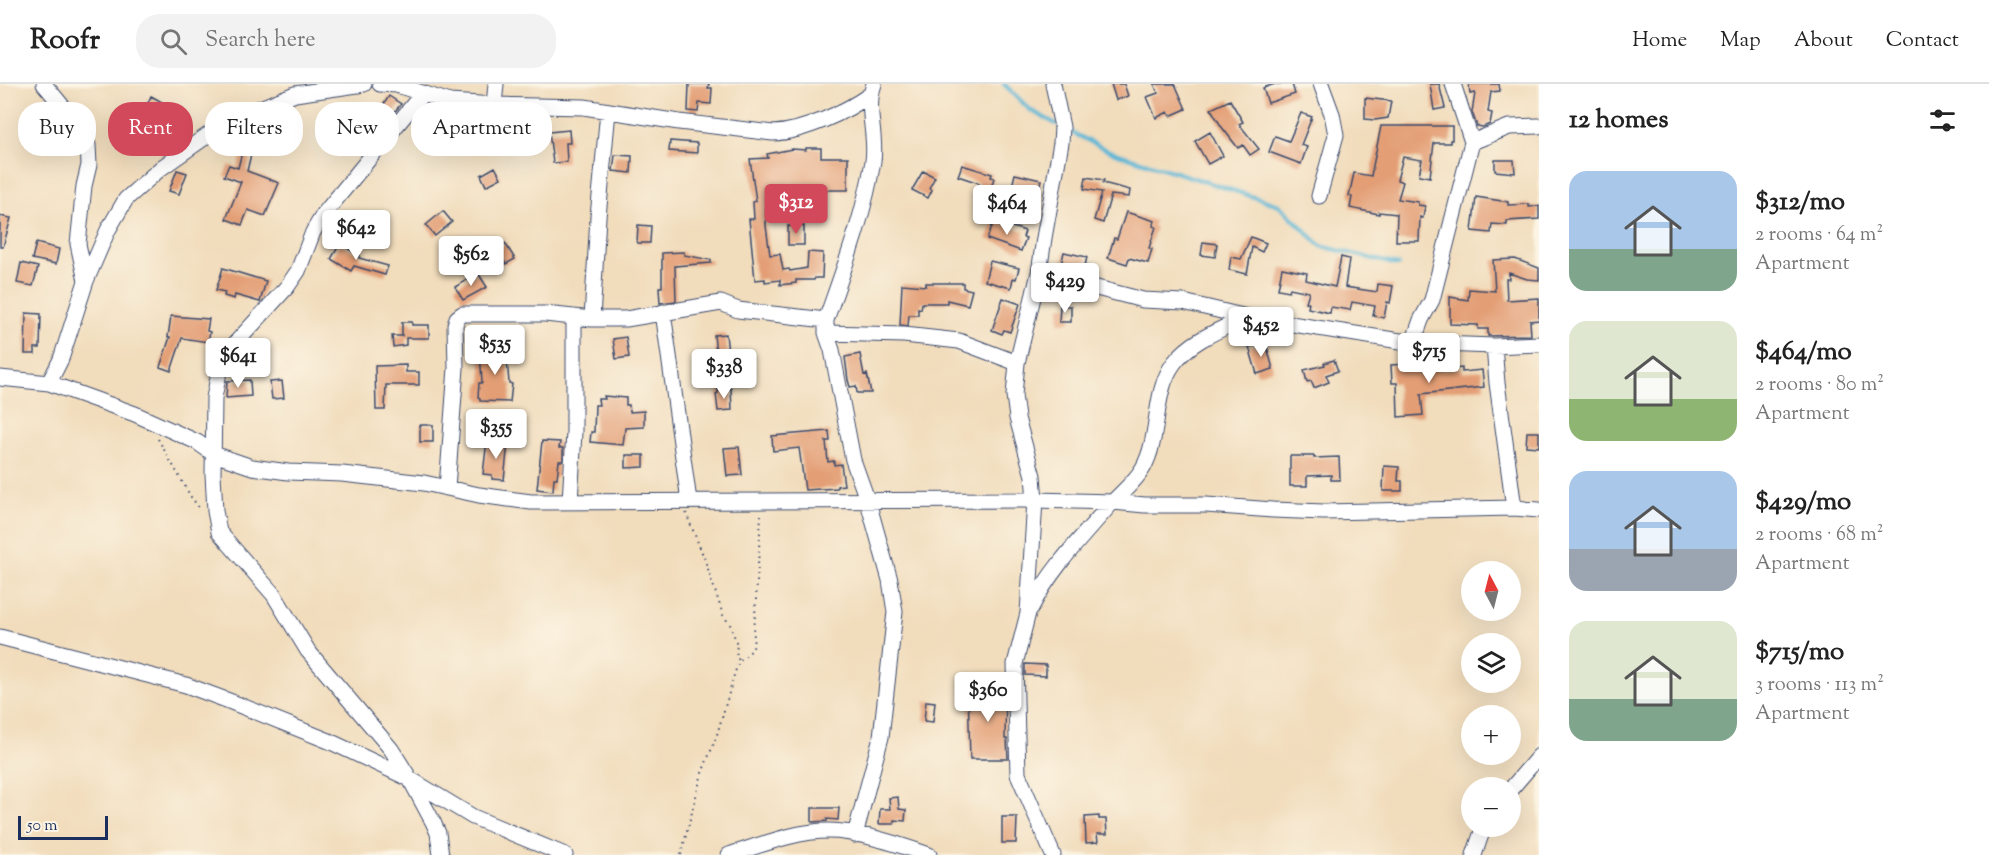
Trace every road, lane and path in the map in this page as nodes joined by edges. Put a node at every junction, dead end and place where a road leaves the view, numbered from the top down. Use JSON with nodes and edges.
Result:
{"nodes":[{"id":1,"x":44,"y":84,"type":"edge"},
{"id":2,"x":364,"y":84,"type":"edge"},
{"id":3,"x":380,"y":84,"type":"edge"},
{"id":4,"x":496,"y":84,"type":"edge"},
{"id":5,"x":1053,"y":84,"type":"edge"},
{"id":6,"x":1321,"y":84,"type":"edge"},
{"id":7,"x":1453,"y":84,"type":"edge"},
{"id":8,"x":872,"y":89,"type":"edge"},
{"id":9,"x":423,"y":93,"type":"junction"},
{"id":10,"x":450,"y":102,"type":"edge"},
{"id":11,"x":494,"y":102,"type":"edge"},
{"id":12,"x":552,"y":106,"type":"edge"},
{"id":13,"x":608,"y":111,"type":"junction"},
{"id":14,"x":1539,"y":126,"type":"edge"},
{"id":15,"x":1472,"y":142,"type":"junction"},
{"id":16,"x":1320,"y":196,"type":"dead end"},
{"id":17,"x":1039,"y":273,"type":"junction"},
{"id":18,"x":86,"y":281,"type":"junction"},
{"id":19,"x":663,"y":312,"type":"junction"},
{"id":20,"x":574,"y":317,"type":"junction"},
{"id":21,"x":1247,"y":317,"type":"junction"},
{"id":22,"x":592,"y":319,"type":"junction"},
{"id":23,"x":826,"y":327,"type":"junction"},
{"id":24,"x":1413,"y":343,"type":"junction"},
{"id":25,"x":1539,"y":344,"type":"edge"},
{"id":26,"x":1494,"y":346,"type":"junction"},
{"id":27,"x":1017,"y":363,"type":"junction"},
{"id":28,"x":0,"y":378,"type":"edge"},
{"id":29,"x":49,"y":382,"type":"junction"},
{"id":30,"x":149,"y":421,"type":"junction"},
{"id":31,"x":214,"y":454,"type":"junction"},
{"id":32,"x":447,"y":488,"type":"junction"},
{"id":33,"x":762,"y":500,"type":"junction"},
{"id":34,"x":1035,"y":500,"type":"junction"},
{"id":35,"x":685,"y":501,"type":"junction"},
{"id":36,"x":570,"y":502,"type":"junction"},
{"id":37,"x":868,"y":502,"type":"junction"},
{"id":38,"x":1113,"y":502,"type":"junction"},
{"id":39,"x":1514,"y":508,"type":"junction"},
{"id":40,"x":1539,"y":510,"type":"edge"},
{"id":41,"x":205,"y":514,"type":"dead end"},
{"id":42,"x":1028,"y":613,"type":"junction"},
{"id":43,"x":0,"y":637,"type":"edge"},
{"id":44,"x":739,"y":662,"type":"junction"},
{"id":45,"x":1539,"y":756,"type":"edge"},
{"id":46,"x":1521,"y":777,"type":"edge"},
{"id":47,"x":410,"y":779,"type":"junction"},
{"id":48,"x":855,"y":834,"type":"junction"},
{"id":49,"x":1480,"y":837,"type":"edge"},
{"id":50,"x":441,"y":855,"type":"edge"},
{"id":51,"x":566,"y":855,"type":"edge"},
{"id":52,"x":681,"y":855,"type":"edge"},
{"id":53,"x":729,"y":855,"type":"edge"},
{"id":54,"x":928,"y":855,"type":"edge"},
{"id":55,"x":1053,"y":855,"type":"edge"},
{"id":56,"x":1474,"y":855,"type":"edge"}],
"edges":[{"from":1,"to":18,"type":"street"},
{"from":2,"to":18,"type":"street"},
{"from":3,"to":9,"type":"street"},
{"from":4,"to":11,"type":"street"},
{"from":5,"to":17,"type":"street"},
{"from":6,"to":16,"type":"street"},
{"from":7,"to":15,"type":"street"},
{"from":8,"to":13,"type":"street"},
{"from":8,"to":23,"type":"street"},
{"from":9,"to":10,"type":"street"},
{"from":9,"to":31,"type":"street"},
{"from":12,"to":13,"type":"street"},
{"from":13,"to":22,"type":"street"},
{"from":14,"to":15,"type":"street"},
{"from":15,"to":24,"type":"street"},
{"from":17,"to":21,"type":"street"},
{"from":17,"to":27,"type":"street"},
{"from":18,"to":29,"type":"street"},
{"from":19,"to":22,"type":"street"},
{"from":19,"to":23,"type":"street"},
{"from":19,"to":35,"type":"street"},
{"from":20,"to":22,"type":"street"},
{"from":20,"to":32,"type":"street"},
{"from":20,"to":36,"type":"street"},
{"from":21,"to":24,"type":"street"},
{"from":21,"to":38,"type":"street"},
{"from":23,"to":27,"type":"street"},
{"from":23,"to":37,"type":"street"},
{"from":24,"to":26,"type":"street"},
{"from":25,"to":26,"type":"street"},
{"from":26,"to":39,"type":"street"},
{"from":27,"to":34,"type":"street"},
{"from":28,"to":29,"type":"street"},
{"from":29,"to":30,"type":"street"},
{"from":30,"to":31,"type":"street"},
{"from":30,"to":41,"type":"path"},
{"from":31,"to":32,"type":"street"},
{"from":31,"to":47,"type":"street"},
{"from":32,"to":36,"type":"street"},
{"from":33,"to":35,"type":"street"},
{"from":33,"to":37,"type":"street"},
{"from":33,"to":44,"type":"path"},
{"from":34,"to":37,"type":"street"},
{"from":34,"to":38,"type":"street"},
{"from":34,"to":42,"type":"street"},
{"from":35,"to":36,"type":"street"},
{"from":35,"to":44,"type":"path"},
{"from":37,"to":48,"type":"street"},
{"from":38,"to":39,"type":"street"},
{"from":38,"to":42,"type":"street"},
{"from":39,"to":40,"type":"street"},
{"from":42,"to":55,"type":"street"},
{"from":43,"to":47,"type":"street"},
{"from":44,"to":52,"type":"path"},
{"from":45,"to":46,"type":"street"},
{"from":47,"to":50,"type":"street"},
{"from":47,"to":51,"type":"street"},
{"from":48,"to":53,"type":"street"},
{"from":48,"to":54,"type":"street"},
{"from":49,"to":56,"type":"street"}]}
